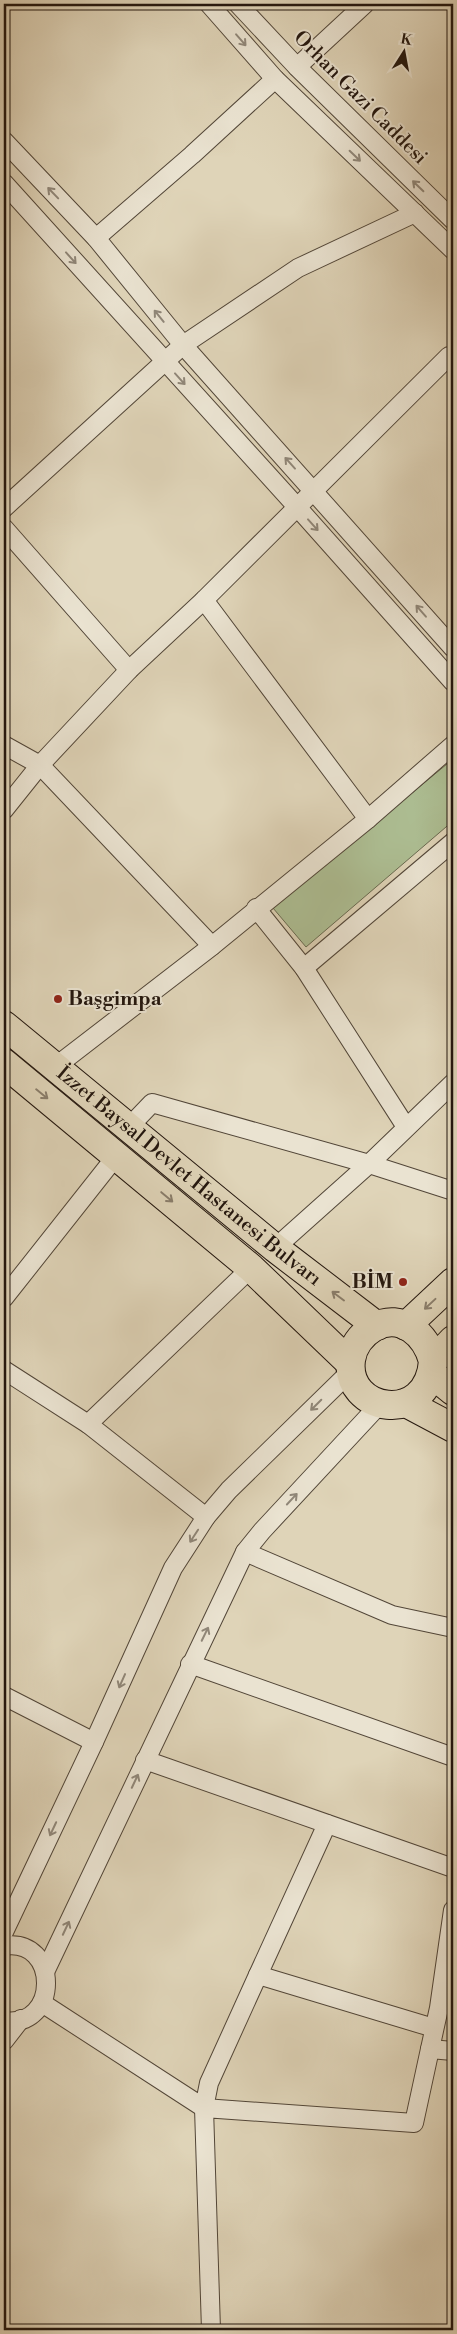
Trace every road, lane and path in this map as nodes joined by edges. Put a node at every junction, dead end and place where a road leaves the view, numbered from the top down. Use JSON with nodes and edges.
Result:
{"nodes":[{"id":1,"x":209,"y":4,"type":"edge"},
{"id":2,"x":238,"y":4,"type":"edge"},
{"id":3,"x":365,"y":4,"type":"edge"},
{"id":4,"x":296,"y":67,"type":"junction"},
{"id":5,"x":275,"y":79,"type":"junction"},
{"id":6,"x":4,"y":141,"type":"edge"},
{"id":7,"x":4,"y":183,"type":"edge"},
{"id":8,"x":415,"y":213,"type":"junction"},
{"id":9,"x":453,"y":220,"type":"edge"},
{"id":10,"x":96,"y":238,"type":"junction"},
{"id":11,"x":453,"y":250,"type":"edge"},
{"id":12,"x":183,"y":345,"type":"junction"},
{"id":13,"x":452,"y":352,"type":"edge"},
{"id":14,"x":166,"y":363,"type":"junction"},
{"id":15,"x":315,"y":491,"type":"junction"},
{"id":16,"x":4,"y":508,"type":"edge"},
{"id":17,"x":298,"y":508,"type":"junction"},
{"id":18,"x":4,"y":528,"type":"edge"},
{"id":19,"x":204,"y":600,"type":"junction"},
{"id":20,"x":453,"y":648,"type":"edge"},
{"id":21,"x":128,"y":670,"type":"junction"},
{"id":22,"x":453,"y":682,"type":"edge"},
{"id":23,"x":453,"y":745,"type":"edge"},
{"id":24,"x":4,"y":746,"type":"edge"},
{"id":25,"x":40,"y":765,"type":"junction"},
{"id":26,"x":4,"y":810,"type":"edge"},
{"id":27,"x":368,"y":819,"type":"junction"},
{"id":28,"x":453,"y":842,"type":"edge"},
{"id":29,"x":256,"y":908,"type":"junction"},
{"id":30,"x":212,"y":946,"type":"junction"},
{"id":31,"x":304,"y":968,"type":"junction"},
{"id":32,"x":4,"y":1025,"type":"edge"},
{"id":33,"x":4,"y":1063,"type":"edge"},
{"id":34,"x":55,"y":1066,"type":"junction"},
{"id":35,"x":453,"y":1083,"type":"edge"},
{"id":36,"x":406,"y":1127,"type":"junction"},
{"id":37,"x":128,"y":1128,"type":"junction"},
{"id":38,"x":117,"y":1155,"type":"junction"},
{"id":39,"x":369,"y":1164,"type":"junction"},
{"id":40,"x":453,"y":1191,"type":"edge"},
{"id":41,"x":275,"y":1248,"type":"junction"},
{"id":42,"x":251,"y":1268,"type":"junction"},
{"id":43,"x":453,"y":1282,"type":"edge"},
{"id":44,"x":4,"y":1298,"type":"edge"},
{"id":45,"x":377,"y":1326,"type":"junction"},
{"id":46,"x":406,"y":1326,"type":"junction"},
{"id":47,"x":453,"y":1340,"type":"edge"},
{"id":48,"x":351,"y":1367,"type":"junction"},
{"id":49,"x":432,"y":1368,"type":"junction"},
{"id":50,"x":4,"y":1370,"type":"edge"},
{"id":51,"x":453,"y":1392,"type":"edge"},
{"id":52,"x":393,"y":1404,"type":"junction"},
{"id":53,"x":88,"y":1424,"type":"junction"},
{"id":54,"x":453,"y":1428,"type":"edge"},
{"id":55,"x":206,"y":1517,"type":"junction"},
{"id":56,"x":245,"y":1552,"type":"junction"},
{"id":57,"x":453,"y":1628,"type":"edge"},
{"id":58,"x":190,"y":1664,"type":"junction"},
{"id":59,"x":4,"y":1696,"type":"edge"},
{"id":60,"x":94,"y":1742,"type":"junction"},
{"id":61,"x":453,"y":1757,"type":"edge"},
{"id":62,"x":144,"y":1760,"type":"junction"},
{"id":63,"x":328,"y":1824,"type":"junction"},
{"id":64,"x":453,"y":1868,"type":"edge"},
{"id":65,"x":453,"y":1910,"type":"edge"},
{"id":66,"x":4,"y":1932,"type":"edge"},
{"id":67,"x":4,"y":1946,"type":"edge"},
{"id":68,"x":45,"y":1972,"type":"junction"},
{"id":69,"x":258,"y":1976,"type":"junction"},
{"id":70,"x":42,"y":2003,"type":"junction"},
{"id":71,"x":446,"y":2009,"type":"edge"},
{"id":72,"x":12,"y":2020,"type":"edge"},
{"id":73,"x":434,"y":2028,"type":"junction"},
{"id":74,"x":4,"y":2041,"type":"edge"},
{"id":75,"x":430,"y":2049,"type":"junction"},
{"id":76,"x":453,"y":2050,"type":"edge"},
{"id":77,"x":204,"y":2108,"type":"junction"},
{"id":78,"x":211,"y":2330,"type":"edge"}],
"edges":[{"from":1,"to":5,"type":"street","one_way":true},
{"from":2,"to":4,"type":"street","name":"Orhan Gazi Caddesi"},
{"from":3,"to":4,"type":"street"},
{"from":9,"to":4,"type":"street","name":"Orhan Gazi Caddesi","one_way":true},
{"from":5,"to":8,"type":"street","one_way":true},
{"from":5,"to":10,"type":"street"},
{"from":10,"to":6,"type":"street","one_way":true},
{"from":7,"to":14,"type":"street","one_way":true},
{"from":8,"to":11,"type":"street"},
{"from":8,"to":12,"type":"street"},
{"from":12,"to":10,"type":"street","one_way":true},
{"from":12,"to":14,"type":"street"},
{"from":15,"to":12,"type":"street","one_way":true},
{"from":13,"to":15,"type":"street"},
{"from":14,"to":16,"type":"street"},
{"from":14,"to":17,"type":"street","one_way":true},
{"from":15,"to":17,"type":"street"},
{"from":20,"to":15,"type":"street","one_way":true},
{"from":17,"to":19,"type":"street"},
{"from":17,"to":22,"type":"street","one_way":true},
{"from":18,"to":21,"type":"street"},
{"from":19,"to":21,"type":"street"},
{"from":19,"to":27,"type":"street"},
{"from":21,"to":25,"type":"street"},
{"from":23,"to":27,"type":"street"},
{"from":24,"to":25,"type":"street"},
{"from":25,"to":26,"type":"street"},
{"from":25,"to":30,"type":"street"},
{"from":27,"to":29,"type":"street"},
{"from":28,"to":31,"type":"street"},
{"from":29,"to":30,"type":"street"},
{"from":29,"to":31,"type":"street"},
{"from":30,"to":34,"type":"street"},
{"from":31,"to":36,"type":"street"},
{"from":32,"to":34,"type":"main road","name":"İzzet Baysal Devlet Hastanesi Bulvarı"},
{"from":33,"to":38,"type":"main road","name":"İzzet Baysal Devlet Hastanesi Bulvarı","one_way":true},
{"from":34,"to":37,"type":"main road","name":"İzzet Baysal Devlet Hastanesi Bulvarı"},
{"from":35,"to":36,"type":"street"},
{"from":36,"to":39,"type":"street"},
{"from":37,"to":39,"type":"street"},
{"from":37,"to":41,"type":"main road","name":"İzzet Baysal Devlet Hastanesi Bulvarı"},
{"from":38,"to":42,"type":"main road","name":"İzzet Baysal Devlet Hastanesi Bulvarı","one_way":true},
{"from":38,"to":44,"type":"street"},
{"from":39,"to":40,"type":"street"},
{"from":39,"to":41,"type":"street"},
{"from":45,"to":41,"type":"main road","name":"İzzet Baysal Devlet Hastanesi Bulvarı","one_way":true},
{"from":42,"to":48,"type":"main road","name":"İzzet Baysal Devlet Hastanesi Bulvarı"},
{"from":42,"to":53,"type":"street"},
{"from":43,"to":46,"type":"main road","one_way":true},
{"from":45,"to":46,"type":"main road"},
{"from":45,"to":48,"type":"main road"},
{"from":46,"to":49,"type":"main road"},
{"from":47,"to":49,"type":"main road"},
{"from":48,"to":52,"type":"main road"},
{"from":48,"to":55,"type":"street","one_way":true},
{"from":49,"to":51,"type":"main road"},
{"from":49,"to":52,"type":"main road"},
{"from":50,"to":53,"type":"street"},
{"from":52,"to":54,"type":"main road"},
{"from":56,"to":52,"type":"street","one_way":true},
{"from":53,"to":55,"type":"street"},
{"from":55,"to":60,"type":"street","one_way":true},
{"from":56,"to":57,"type":"street"},
{"from":58,"to":56,"type":"street","one_way":true},
{"from":58,"to":61,"type":"street"},
{"from":58,"to":62,"type":"street"},
{"from":59,"to":60,"type":"street"},
{"from":60,"to":66,"type":"street","one_way":true},
{"from":62,"to":63,"type":"street"},
{"from":68,"to":62,"type":"street","one_way":true},
{"from":63,"to":64,"type":"street"},
{"from":63,"to":69,"type":"street"},
{"from":65,"to":71,"type":"street"},
{"from":67,"to":68,"type":"street"},
{"from":68,"to":70,"type":"street"},
{"from":69,"to":73,"type":"street"},
{"from":69,"to":77,"type":"street"},
{"from":70,"to":72,"type":"street"},
{"from":70,"to":77,"type":"street"},
{"from":71,"to":73,"type":"street"},
{"from":72,"to":74,"type":"street"},
{"from":73,"to":75,"type":"street"},
{"from":75,"to":76,"type":"street"},
{"from":75,"to":77,"type":"street"},
{"from":77,"to":78,"type":"street"}]}
